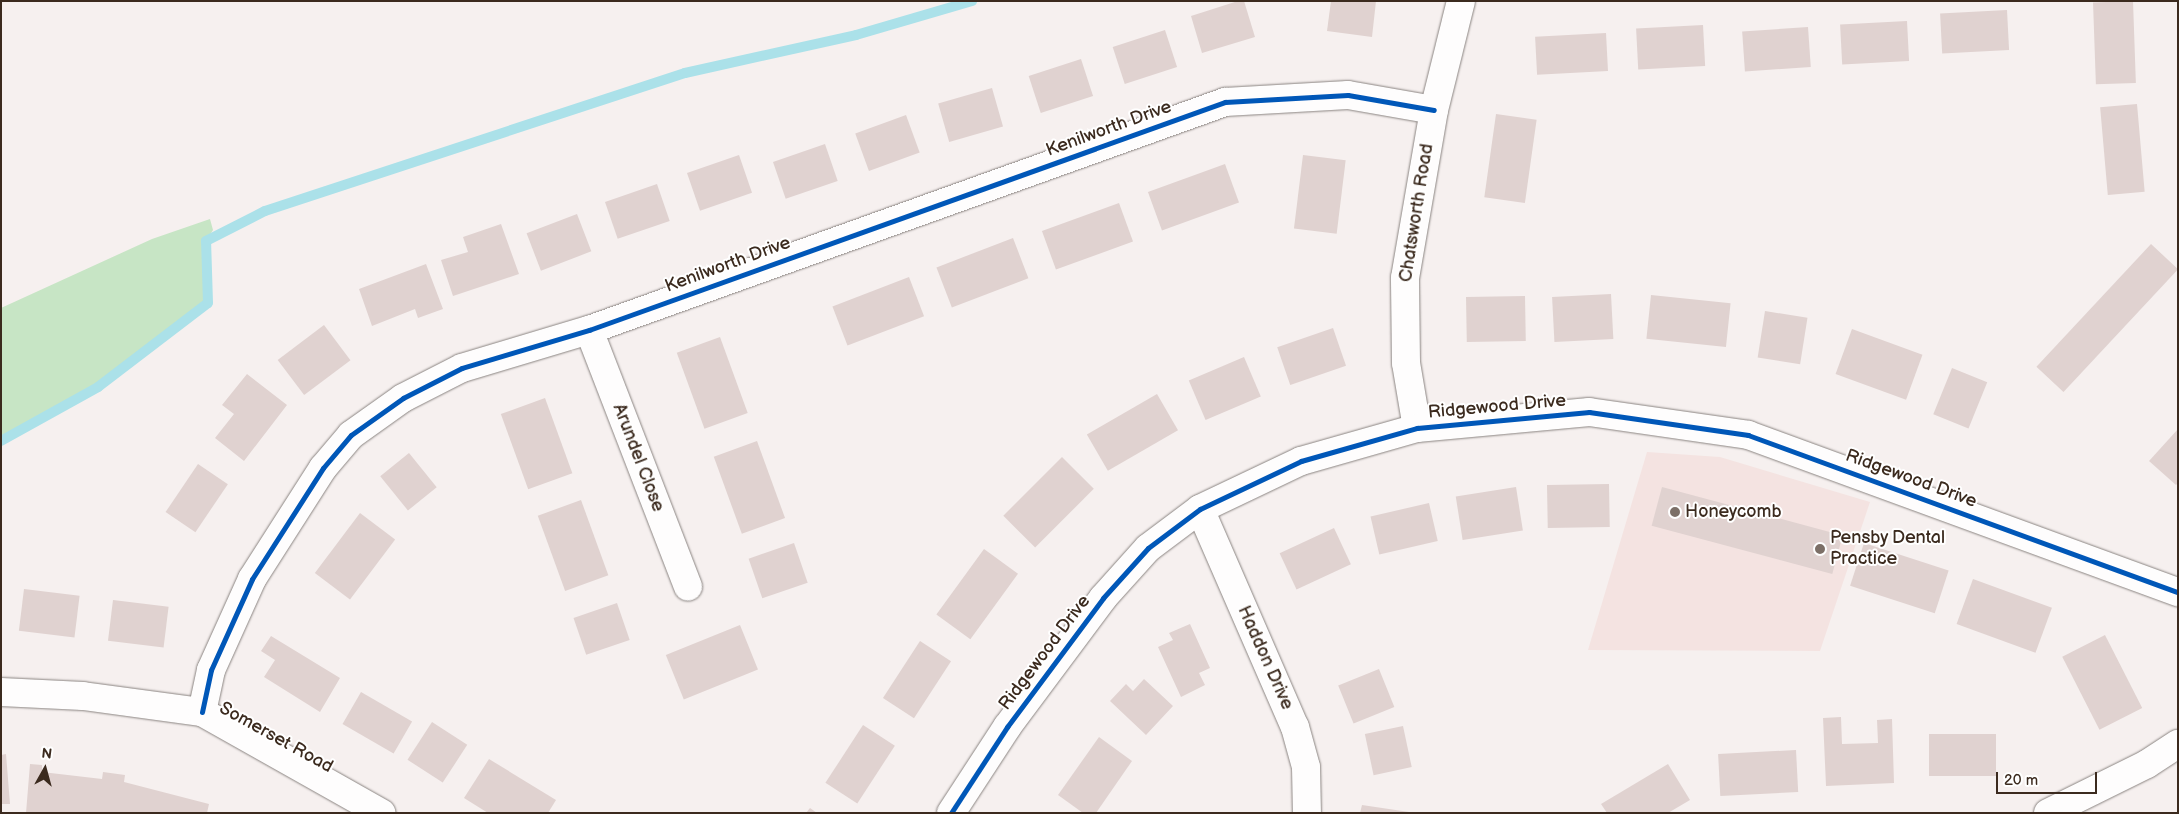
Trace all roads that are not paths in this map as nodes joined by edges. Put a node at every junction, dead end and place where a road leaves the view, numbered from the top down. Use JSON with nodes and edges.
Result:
{"nodes":[{"id":1,"x":1461,"y":1,"type":"edge"},
{"id":2,"x":1434,"y":110,"type":"junction"},
{"id":3,"x":589,"y":330,"type":"junction"},
{"id":4,"x":1417,"y":428,"type":"junction"},
{"id":5,"x":1200,"y":509,"type":"junction"},
{"id":6,"x":688,"y":587,"type":"dead end"},
{"id":7,"x":2178,"y":592,"type":"edge"},
{"id":8,"x":1,"y":692,"type":"edge"},
{"id":9,"x":202,"y":712,"type":"junction"},
{"id":10,"x":2178,"y":744,"type":"edge"},
{"id":11,"x":381,"y":813,"type":"edge"},
{"id":12,"x":951,"y":813,"type":"edge"},
{"id":13,"x":1306,"y":813,"type":"edge"},
{"id":14,"x":2048,"y":813,"type":"edge"}],
"edges":[{"from":1,"to":2,"type":"street","name":"Chatsworth Road"},
{"from":2,"to":3,"type":"street","name":"Kenilworth Drive"},
{"from":2,"to":4,"type":"street","name":"Chatsworth Road"},
{"from":3,"to":6,"type":"street","name":"Arundel Close"},
{"from":3,"to":9,"type":"street","name":"Kenilworth Drive"},
{"from":4,"to":5,"type":"street","name":"Ridgewood Drive"},
{"from":4,"to":7,"type":"street","name":"Ridgewood Drive"},
{"from":5,"to":12,"type":"street","name":"Ridgewood Drive"},
{"from":5,"to":13,"type":"street","name":"Haddon Drive"},
{"from":8,"to":9,"type":"street","name":"Somerset Road"},
{"from":9,"to":11,"type":"street","name":"Somerset Road"},
{"from":10,"to":14,"type":"street"}]}
